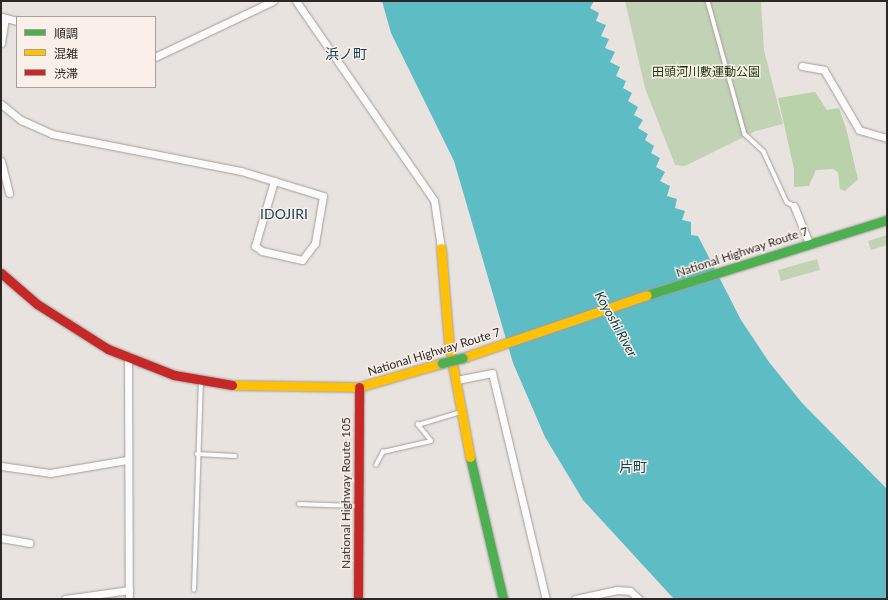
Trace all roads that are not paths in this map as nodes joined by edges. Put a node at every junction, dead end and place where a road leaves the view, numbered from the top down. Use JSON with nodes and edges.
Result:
{"nodes":[{"id":1,"x":273,"y":1,"type":"edge"},
{"id":2,"x":296,"y":1,"type":"edge"},
{"id":3,"x":708,"y":1,"type":"edge"},
{"id":4,"x":3,"y":18,"type":"edge"},
{"id":5,"x":16,"y":21,"type":"edge"},
{"id":6,"x":1,"y":43,"type":"edge"},
{"id":7,"x":156,"y":57,"type":"edge"},
{"id":8,"x":802,"y":66,"type":"dead end"},
{"id":9,"x":1,"y":104,"type":"edge"},
{"id":10,"x":887,"y":138,"type":"edge"},
{"id":11,"x":1,"y":161,"type":"edge"},
{"id":12,"x":274,"y":180,"type":"junction"},
{"id":13,"x":9,"y":193,"type":"dead end"},
{"id":14,"x":794,"y":206,"type":"joint"},
{"id":15,"x":887,"y":220,"type":"edge"},
{"id":16,"x":809,"y":243,"type":"junction"},
{"id":17,"x":441,"y":248,"type":"joint"},
{"id":18,"x":1,"y":273,"type":"edge"},
{"id":19,"x":128,"y":359,"type":"junction"},
{"id":20,"x":201,"y":380,"type":"junction"},
{"id":21,"x":456,"y":380,"type":"junction"},
{"id":22,"x":359,"y":387,"type":"junction"},
{"id":23,"x":462,"y":412,"type":"junction"},
{"id":24,"x":198,"y":454,"type":"junction"},
{"id":25,"x":234,"y":456,"type":"dead end"},
{"id":26,"x":126,"y":460,"type":"junction"},
{"id":27,"x":376,"y":465,"type":"dead end"},
{"id":28,"x":1,"y":466,"type":"edge"},
{"id":29,"x":298,"y":504,"type":"dead end"},
{"id":30,"x":358,"y":506,"type":"junction"},
{"id":31,"x":1,"y":538,"type":"edge"},
{"id":32,"x":30,"y":543,"type":"dead end"},
{"id":33,"x":129,"y":590,"type":"junction"},
{"id":34,"x":194,"y":590,"type":"dead end"},
{"id":35,"x":65,"y":599,"type":"edge"},
{"id":36,"x":129,"y":599,"type":"edge"},
{"id":37,"x":358,"y":599,"type":"edge"},
{"id":38,"x":503,"y":599,"type":"edge"},
{"id":39,"x":546,"y":599,"type":"edge"},
{"id":40,"x":575,"y":599,"type":"edge"},
{"id":41,"x":640,"y":599,"type":"edge"}],
"edges":[{"from":1,"to":7,"type":"street"},
{"from":2,"to":17,"type":"street"},
{"from":3,"to":14,"type":"lane"},
{"from":4,"to":5,"type":"street"},
{"from":4,"to":6,"type":"street"},
{"from":8,"to":10,"type":"street"},
{"from":9,"to":12,"type":"street"},
{"from":11,"to":13,"type":"street"},
{"from":12,"to":12,"type":"street"},
{"from":14,"to":16,"type":"street"},
{"from":15,"to":16,"type":"main road","name":"National Highway Route 7"},
{"from":16,"to":22,"type":"main road","name":"National Highway Route 7","bridge":true},
{"from":17,"to":21,"type":"main road"},
{"from":18,"to":19,"type":"main road","name":"National Highway Route 7"},
{"from":19,"to":20,"type":"main road","name":"National Highway Route 7"},
{"from":19,"to":26,"type":"street"},
{"from":20,"to":22,"type":"main road","name":"National Highway Route 7"},
{"from":20,"to":24,"type":"lane"},
{"from":21,"to":23,"type":"main road"},
{"from":21,"to":39,"type":"street"},
{"from":22,"to":30,"type":"main road","name":"National Highway Route 105"},
{"from":23,"to":27,"type":"lane"},
{"from":23,"to":38,"type":"main road"},
{"from":24,"to":25,"type":"lane"},
{"from":24,"to":34,"type":"lane"},
{"from":26,"to":28,"type":"street"},
{"from":26,"to":33,"type":"street"},
{"from":29,"to":30,"type":"lane"},
{"from":30,"to":37,"type":"main road","name":"National Highway Route 105"},
{"from":31,"to":32,"type":"street"},
{"from":33,"to":35,"type":"street"},
{"from":33,"to":36,"type":"street"},
{"from":40,"to":41,"type":"street"}]}
